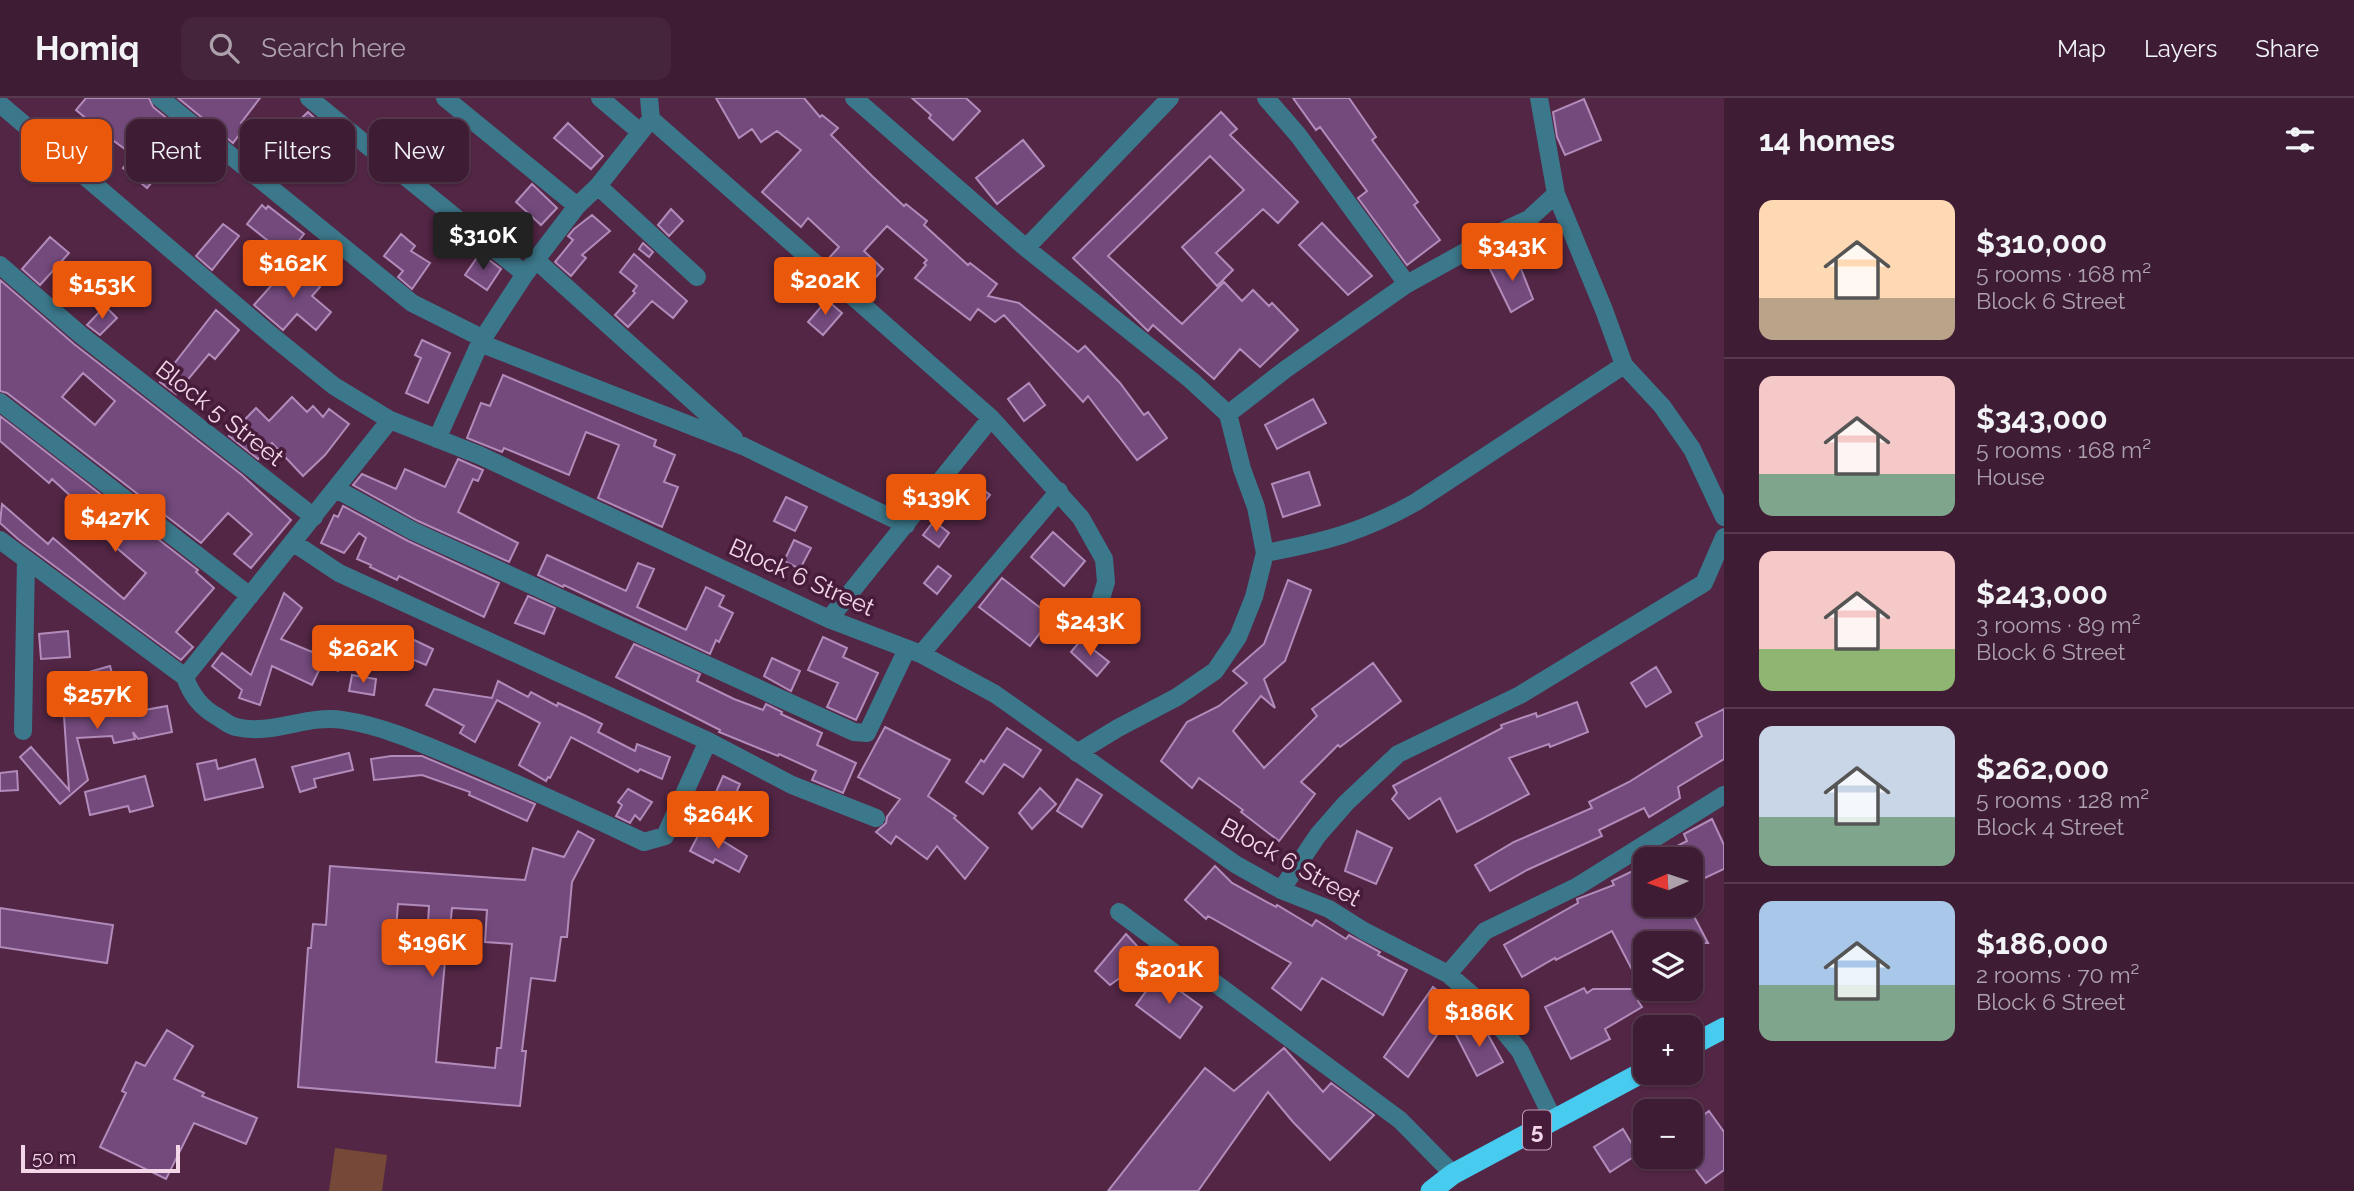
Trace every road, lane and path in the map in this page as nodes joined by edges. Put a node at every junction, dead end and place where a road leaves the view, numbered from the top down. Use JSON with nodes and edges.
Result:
{"nodes":[{"id":1,"x":160,"y":98,"type":"edge"},
{"id":2,"x":309,"y":98,"type":"edge"},
{"id":3,"x":445,"y":98,"type":"edge"},
{"id":4,"x":600,"y":98,"type":"edge"},
{"id":5,"x":649,"y":98,"type":"edge"},
{"id":6,"x":853,"y":98,"type":"edge"},
{"id":7,"x":1170,"y":98,"type":"edge"},
{"id":8,"x":1266,"y":98,"type":"edge"},
{"id":9,"x":1539,"y":98,"type":"edge"},
{"id":10,"x":0,"y":104,"type":"edge"},
{"id":11,"x":645,"y":125,"type":"junction"},
{"id":12,"x":598,"y":186,"type":"junction"},
{"id":13,"x":1556,"y":194,"type":"junction"},
{"id":14,"x":577,"y":206,"type":"junction"},
{"id":15,"x":1026,"y":248,"type":"junction"},
{"id":16,"x":0,"y":265,"type":"edge"},
{"id":17,"x":530,"y":267,"type":"junction"},
{"id":18,"x":697,"y":277,"type":"dead end"},
{"id":19,"x":1407,"y":284,"type":"junction"},
{"id":20,"x":481,"y":340,"type":"junction"},
{"id":21,"x":1624,"y":365,"type":"junction"},
{"id":22,"x":0,"y":402,"type":"edge"},
{"id":23,"x":1228,"y":414,"type":"junction"},
{"id":24,"x":991,"y":418,"type":"junction"},
{"id":25,"x":390,"y":420,"type":"junction"},
{"id":26,"x":437,"y":439,"type":"junction"},
{"id":27,"x":743,"y":446,"type":"junction"},
{"id":28,"x":336,"y":489,"type":"junction"},
{"id":29,"x":1059,"y":491,"type":"junction"},
{"id":30,"x":314,"y":517,"type":"junction"},
{"id":31,"x":1724,"y":517,"type":"edge"},
{"id":32,"x":906,"y":525,"type":"junction"},
{"id":33,"x":1724,"y":537,"type":"edge"},
{"id":34,"x":0,"y":540,"type":"edge"},
{"id":35,"x":294,"y":542,"type":"junction"},
{"id":36,"x":1265,"y":553,"type":"junction"},
{"id":37,"x":26,"y":559,"type":"junction"},
{"id":38,"x":250,"y":596,"type":"junction"},
{"id":39,"x":829,"y":619,"type":"junction"},
{"id":40,"x":1068,"y":633,"type":"dead end"},
{"id":41,"x":914,"y":652,"type":"junction"},
{"id":42,"x":185,"y":677,"type":"junction"},
{"id":43,"x":23,"y":731,"type":"dead end"},
{"id":44,"x":708,"y":741,"type":"junction"},
{"id":45,"x":1077,"y":752,"type":"junction"},
{"id":46,"x":1724,"y":795,"type":"edge"},
{"id":47,"x":876,"y":818,"type":"dead end"},
{"id":48,"x":1281,"y":890,"type":"junction"},
{"id":49,"x":1119,"y":912,"type":"dead end"},
{"id":50,"x":1448,"y":974,"type":"junction"},
{"id":51,"x":1724,"y":1028,"type":"edge"},
{"id":52,"x":1703,"y":1039,"type":"edge"},
{"id":53,"x":1633,"y":1078,"type":"edge"},
{"id":54,"x":1555,"y":1121,"type":"junction"},
{"id":55,"x":1454,"y":1174,"type":"junction"},
{"id":56,"x":1431,"y":1191,"type":"edge"}],
"edges":[{"from":1,"to":20,"type":"street"},
{"from":2,"to":17,"type":"street"},
{"from":3,"to":14,"type":"street"},
{"from":4,"to":11,"type":"street"},
{"from":5,"to":11,"type":"street"},
{"from":6,"to":15,"type":"street"},
{"from":7,"to":15,"type":"street"},
{"from":8,"to":19,"type":"street"},
{"from":9,"to":13,"type":"street"},
{"from":10,"to":25,"type":"street","name":"Block 6 Street"},
{"from":11,"to":12,"type":"street"},
{"from":11,"to":24,"type":"street"},
{"from":12,"to":14,"type":"street"},
{"from":12,"to":18,"type":"street"},
{"from":13,"to":19,"type":"street"},
{"from":13,"to":21,"type":"street"},
{"from":14,"to":17,"type":"street"},
{"from":15,"to":23,"type":"street"},
{"from":16,"to":30,"type":"street","name":"Block 5 Street"},
{"from":17,"to":20,"type":"street"},
{"from":17,"to":27,"type":"street"},
{"from":19,"to":23,"type":"street"},
{"from":20,"to":26,"type":"street"},
{"from":20,"to":27,"type":"street"},
{"from":21,"to":31,"type":"street"},
{"from":21,"to":36,"type":"street"},
{"from":22,"to":38,"type":"street"},
{"from":23,"to":36,"type":"street"},
{"from":24,"to":29,"type":"street"},
{"from":24,"to":32,"type":"street"},
{"from":25,"to":26,"type":"street","name":"Block 6 Street"},
{"from":25,"to":28,"type":"street"},
{"from":26,"to":39,"type":"street","name":"Block 6 Street"},
{"from":27,"to":32,"type":"street"},
{"from":28,"to":30,"type":"street"},
{"from":28,"to":41,"type":"street"},
{"from":29,"to":40,"type":"street"},
{"from":29,"to":41,"type":"street"},
{"from":30,"to":35,"type":"street"},
{"from":32,"to":39,"type":"street"},
{"from":33,"to":48,"type":"street"},
{"from":34,"to":37,"type":"street"},
{"from":35,"to":38,"type":"street"},
{"from":35,"to":44,"type":"street"},
{"from":36,"to":45,"type":"street"},
{"from":37,"to":42,"type":"street"},
{"from":37,"to":43,"type":"street"},
{"from":38,"to":42,"type":"street"},
{"from":39,"to":41,"type":"street","name":"Block 6 Street"},
{"from":41,"to":45,"type":"street","name":"Block 6 Street"},
{"from":42,"to":44,"type":"street"},
{"from":44,"to":47,"type":"street"},
{"from":45,"to":48,"type":"street","name":"Block 6 Street"},
{"from":46,"to":50,"type":"street"},
{"from":48,"to":50,"type":"street","name":"Block 6 Street"},
{"from":49,"to":55,"type":"street"},
{"from":50,"to":54,"type":"street","name":"Block 6 Street"},
{"from":51,"to":52,"type":"highway"},
{"from":53,"to":54,"type":"highway","number":"5"},
{"from":54,"to":55,"type":"highway","number":"5"},
{"from":55,"to":56,"type":"highway","number":"5"}]}
